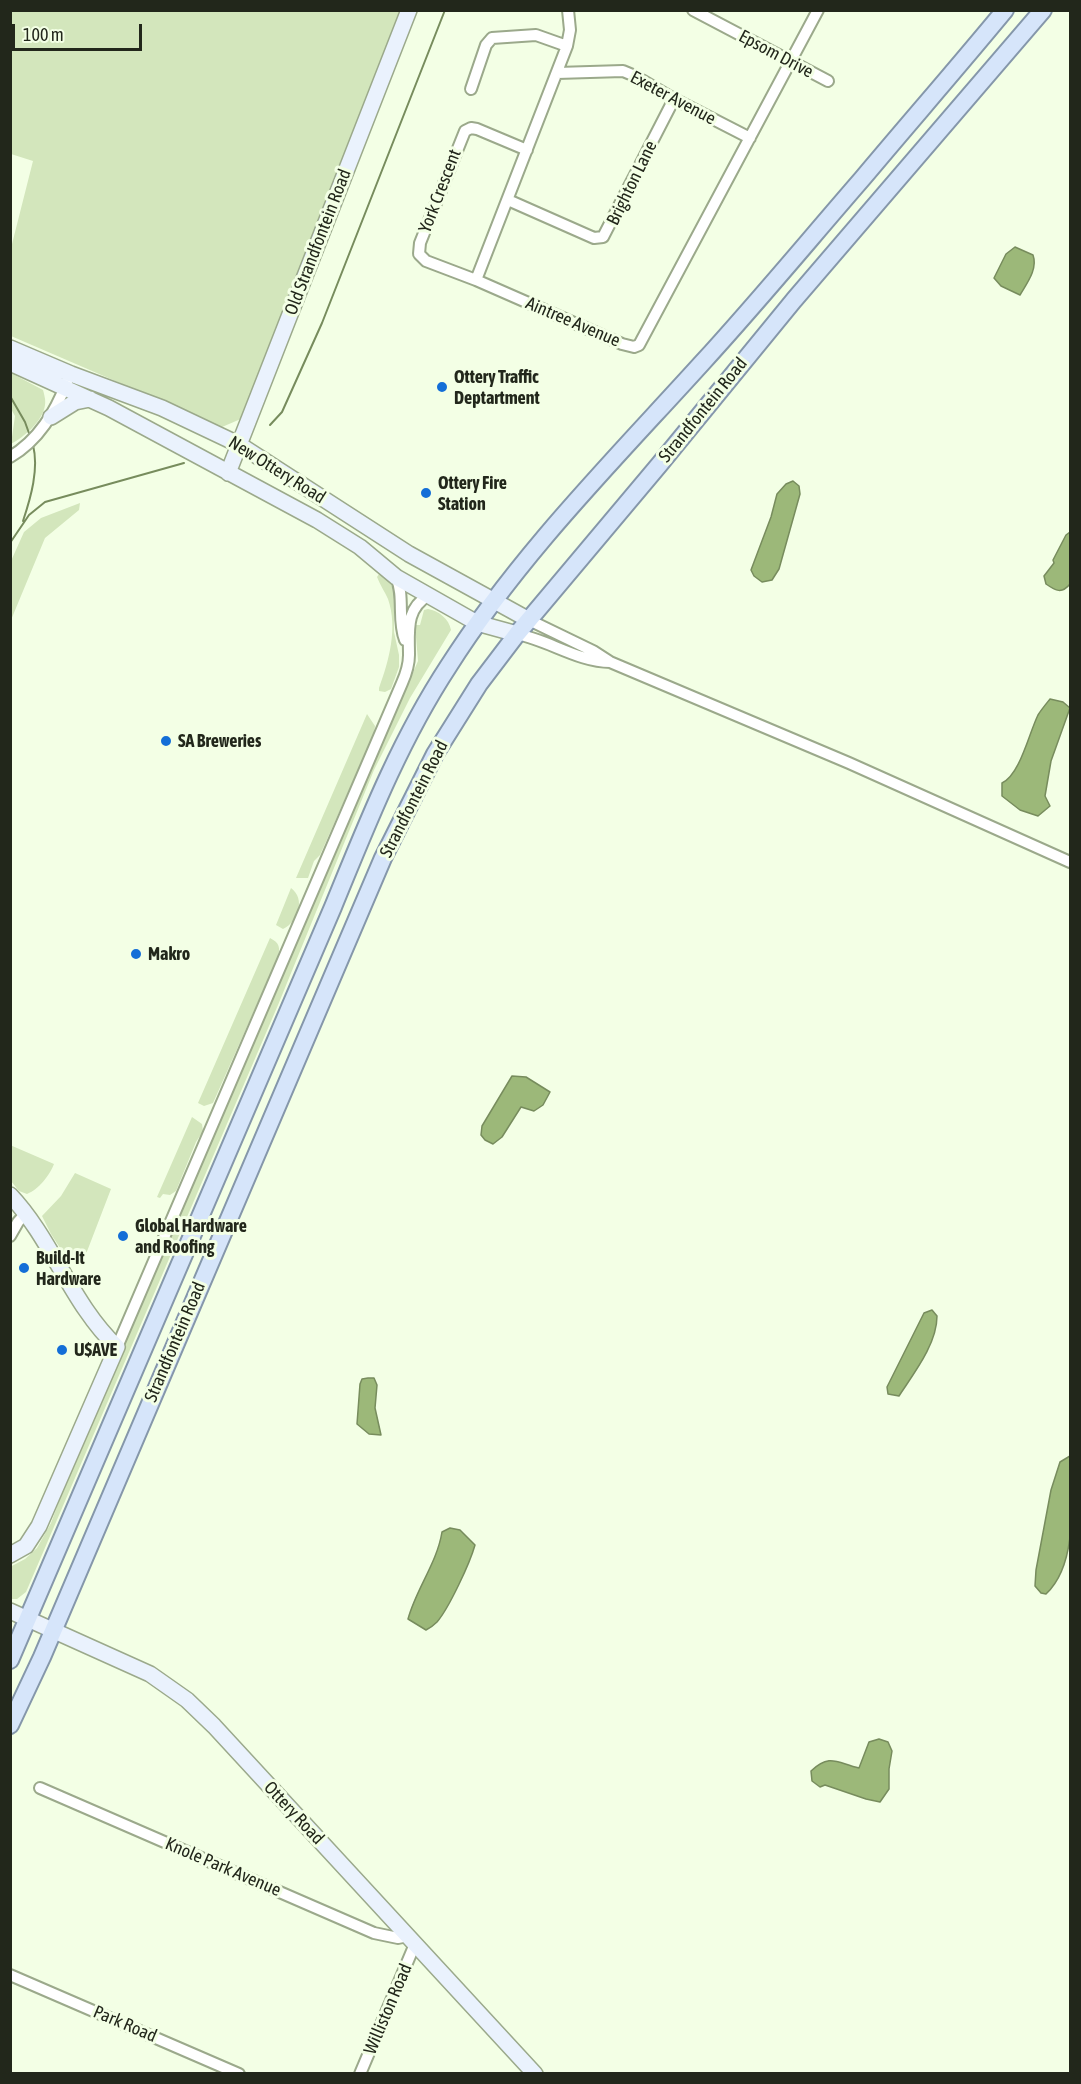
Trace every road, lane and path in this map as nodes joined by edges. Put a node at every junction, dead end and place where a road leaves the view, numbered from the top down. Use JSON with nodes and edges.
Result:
{"nodes":[{"id":1,"x":409,"y":10,"type":"edge"},
{"id":2,"x":568,"y":10,"type":"edge"},
{"id":3,"x":693,"y":10,"type":"edge"},
{"id":4,"x":818,"y":10,"type":"edge"},
{"id":5,"x":1005,"y":10,"type":"edge"},
{"id":6,"x":1043,"y":10,"type":"edge"},
{"id":7,"x":707,"y":14,"type":"edge"},
{"id":8,"x":567,"y":46,"type":"junction"},
{"id":9,"x":790,"y":63,"type":"junction"},
{"id":10,"x":557,"y":73,"type":"junction"},
{"id":11,"x":828,"y":81,"type":"dead end"},
{"id":12,"x":471,"y":89,"type":"dead end"},
{"id":13,"x":674,"y":99,"type":"junction"},
{"id":14,"x":750,"y":138,"type":"junction"},
{"id":15,"x":527,"y":150,"type":"junction"},
{"id":16,"x":508,"y":200,"type":"junction"},
{"id":17,"x":476,"y":280,"type":"junction"},
{"id":18,"x":10,"y":348,"type":"edge"},
{"id":19,"x":10,"y":363,"type":"edge"},
{"id":20,"x":68,"y":380,"type":"junction"},
{"id":21,"x":90,"y":399,"type":"junction"},
{"id":22,"x":51,"y":417,"type":"junction"},
{"id":23,"x":240,"y":445,"type":"junction"},
{"id":24,"x":10,"y":457,"type":"edge"},
{"id":25,"x":228,"y":473,"type":"junction"},
{"id":26,"x":396,"y":577,"type":"junction"},
{"id":27,"x":429,"y":595,"type":"junction"},
{"id":28,"x":494,"y":602,"type":"junction"},
{"id":29,"x":529,"y":620,"type":"junction"},
{"id":30,"x":477,"y":623,"type":"junction"},
{"id":31,"x":517,"y":634,"type":"junction"},
{"id":32,"x":408,"y":646,"type":"junction"},
{"id":33,"x":610,"y":662,"type":"junction"},
{"id":34,"x":1071,"y":862,"type":"edge"},
{"id":35,"x":10,"y":1195,"type":"edge"},
{"id":36,"x":26,"y":1213,"type":"junction"},
{"id":37,"x":10,"y":1236,"type":"edge"},
{"id":38,"x":117,"y":1347,"type":"junction"},
{"id":39,"x":10,"y":1555,"type":"edge"},
{"id":40,"x":10,"y":1611,"type":"edge"},
{"id":41,"x":28,"y":1619,"type":"junction"},
{"id":42,"x":53,"y":1630,"type":"junction"},
{"id":43,"x":10,"y":1660,"type":"edge"},
{"id":44,"x":10,"y":1725,"type":"edge"},
{"id":45,"x":40,"y":1788,"type":"dead end"},
{"id":46,"x":411,"y":1940,"type":"junction"},
{"id":47,"x":10,"y":1975,"type":"edge"},
{"id":48,"x":240,"y":2073,"type":"edge"},
{"id":49,"x":360,"y":2073,"type":"edge"},
{"id":50,"x":535,"y":2073,"type":"edge"}],
"edges":[{"from":1,"to":23,"type":"street","name":"Old Strandfontein Road"},
{"from":2,"to":8,"type":"street"},
{"from":3,"to":7,"type":"street","name":"Epsom Drive"},
{"from":4,"to":9,"type":"street","name":"Aintree Avenue"},
{"from":5,"to":28,"type":"main road","name":"Strandfontein Road"},
{"from":6,"to":29,"type":"main road","name":"Strandfontein Road"},
{"from":7,"to":9,"type":"street","name":"Epsom Drive"},
{"from":8,"to":10,"type":"street"},
{"from":8,"to":12,"type":"street"},
{"from":9,"to":11,"type":"street","name":"Epsom Drive"},
{"from":9,"to":14,"type":"street","name":"Aintree Avenue"},
{"from":10,"to":13,"type":"street","name":"Exeter Avenue"},
{"from":10,"to":15,"type":"street"},
{"from":13,"to":14,"type":"street","name":"Exeter Avenue"},
{"from":13,"to":16,"type":"street","name":"Brighton Lane"},
{"from":14,"to":17,"type":"street","name":"Aintree Avenue"},
{"from":15,"to":16,"type":"street"},
{"from":15,"to":17,"type":"street","name":"York Crescent"},
{"from":16,"to":17,"type":"street"},
{"from":18,"to":20,"type":"street","name":"New Ottery Road"},
{"from":19,"to":20,"type":"street","name":"New Ottery Road"},
{"from":20,"to":21,"type":"street","name":"New Ottery Road"},
{"from":20,"to":22,"type":"street"},
{"from":20,"to":23,"type":"street","name":"New Ottery Road"},
{"from":21,"to":22,"type":"street"},
{"from":21,"to":25,"type":"street","name":"New Ottery Road"},
{"from":22,"to":24,"type":"street"},
{"from":23,"to":25,"type":"street","name":"Old Strandfontein Road"},
{"from":23,"to":28,"type":"street","name":"New Ottery Road"},
{"from":25,"to":26,"type":"street","name":"New Ottery Road"},
{"from":26,"to":27,"type":"street","name":"New Ottery Road"},
{"from":26,"to":32,"type":"street"},
{"from":27,"to":30,"type":"street","name":"New Ottery Road"},
{"from":27,"to":32,"type":"street"},
{"from":28,"to":29,"type":"street","name":"New Ottery Road"},
{"from":28,"to":30,"type":"main road","name":"Strandfontein Road"},
{"from":29,"to":31,"type":"main road","name":"Strandfontein Road"},
{"from":29,"to":33,"type":"street"},
{"from":30,"to":31,"type":"street","name":"New Ottery Road"},
{"from":30,"to":41,"type":"main road","name":"Strandfontein Road"},
{"from":31,"to":33,"type":"street"},
{"from":31,"to":42,"type":"main road","name":"Strandfontein Road"},
{"from":32,"to":38,"type":"street"},
{"from":33,"to":34,"type":"street"},
{"from":35,"to":36,"type":"street"},
{"from":36,"to":37,"type":"street"},
{"from":36,"to":38,"type":"street"},
{"from":38,"to":39,"type":"street"},
{"from":40,"to":41,"type":"street","name":"Ottery Road"},
{"from":41,"to":42,"type":"street","name":"Ottery Road"},
{"from":41,"to":43,"type":"main road","name":"Strandfontein Road"},
{"from":42,"to":44,"type":"main road","name":"Strandfontein Road"},
{"from":42,"to":46,"type":"street","name":"Ottery Road"},
{"from":45,"to":46,"type":"street","name":"Knole Park Avenue"},
{"from":46,"to":49,"type":"street","name":"Williston Road"},
{"from":46,"to":50,"type":"street","name":"Ottery Road"},
{"from":47,"to":48,"type":"street","name":"Park Road"}]}
